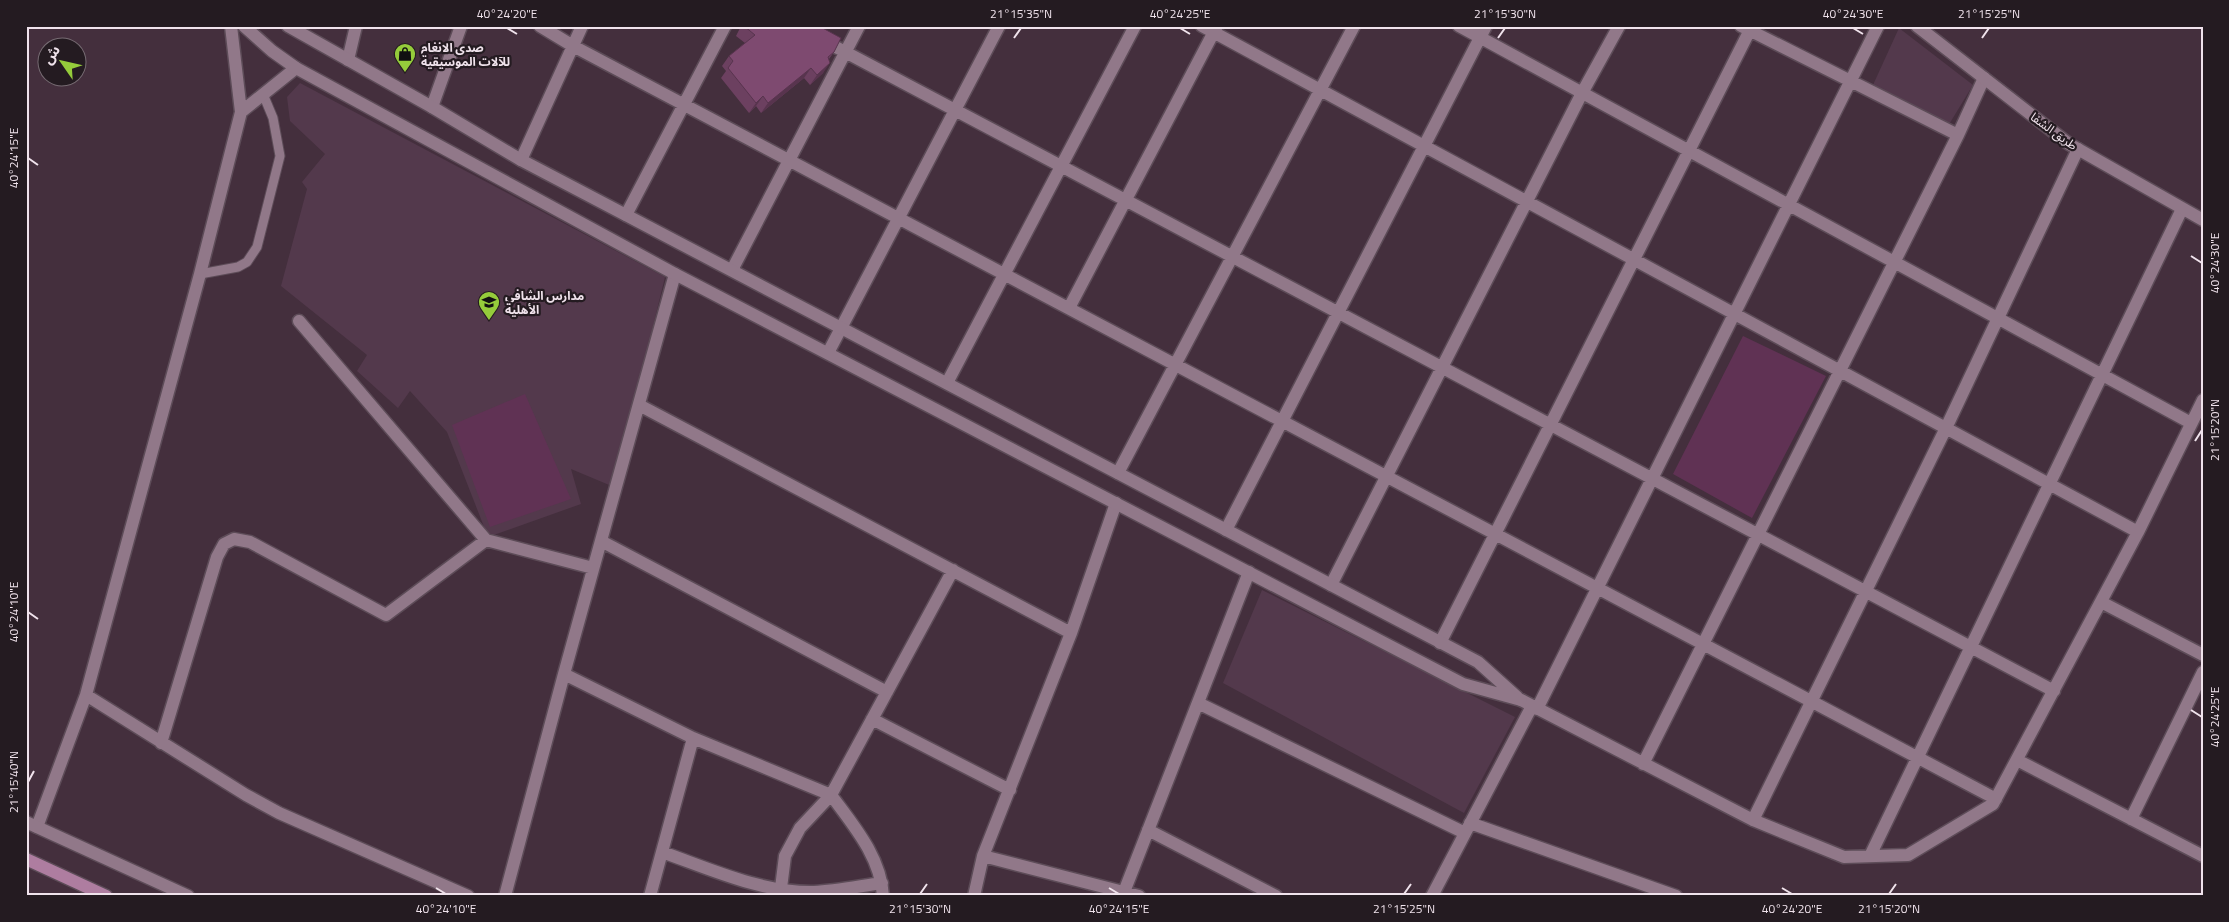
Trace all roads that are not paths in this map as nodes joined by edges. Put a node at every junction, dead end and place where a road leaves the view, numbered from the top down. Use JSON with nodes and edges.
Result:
{"nodes":[{"id":1,"x":231,"y":26,"type":"edge"},
{"id":2,"x":244,"y":26,"type":"edge"},
{"id":3,"x":288,"y":26,"type":"edge"},
{"id":4,"x":356,"y":26,"type":"edge"},
{"id":5,"x":461,"y":26,"type":"edge"},
{"id":6,"x":540,"y":26,"type":"edge"},
{"id":7,"x":582,"y":26,"type":"edge"},
{"id":8,"x":725,"y":26,"type":"edge"},
{"id":9,"x":796,"y":26,"type":"edge"},
{"id":10,"x":859,"y":26,"type":"edge"},
{"id":11,"x":999,"y":26,"type":"edge"},
{"id":12,"x":1135,"y":26,"type":"edge"},
{"id":13,"x":1202,"y":26,"type":"edge"},
{"id":14,"x":1354,"y":26,"type":"edge"},
{"id":15,"x":1459,"y":26,"type":"edge"},
{"id":16,"x":1620,"y":26,"type":"edge"},
{"id":17,"x":1878,"y":26,"type":"edge"},
{"id":18,"x":1917,"y":26,"type":"edge"},
{"id":19,"x":1747,"y":28,"type":"edge"},
{"id":20,"x":1215,"y":30,"type":"edge"},
{"id":21,"x":1483,"y":32,"type":"edge"},
{"id":22,"x":573,"y":46,"type":"junction"},
{"id":23,"x":846,"y":52,"type":"junction"},
{"id":24,"x":348,"y":60,"type":"junction"},
{"id":25,"x":296,"y":68,"type":"junction"},
{"id":26,"x":1984,"y":78,"type":"junction"},
{"id":27,"x":1851,"y":81,"type":"junction"},
{"id":28,"x":1320,"y":90,"type":"junction"},
{"id":29,"x":1582,"y":93,"type":"junction"},
{"id":30,"x":262,"y":94,"type":"junction"},
{"id":31,"x":684,"y":104,"type":"junction"},
{"id":32,"x":432,"y":107,"type":"junction"},
{"id":33,"x":955,"y":110,"type":"junction"},
{"id":34,"x":241,"y":112,"type":"junction"},
{"id":35,"x":1958,"y":135,"type":"junction"},
{"id":36,"x":1424,"y":146,"type":"junction"},
{"id":37,"x":2078,"y":149,"type":"junction"},
{"id":38,"x":1689,"y":151,"type":"junction"},
{"id":39,"x":521,"y":160,"type":"junction"},
{"id":40,"x":789,"y":160,"type":"junction"},
{"id":41,"x":1061,"y":166,"type":"junction"},
{"id":42,"x":1126,"y":200,"type":"junction"},
{"id":43,"x":1527,"y":201,"type":"junction"},
{"id":44,"x":1789,"y":205,"type":"junction"},
{"id":45,"x":2182,"y":209,"type":"junction"},
{"id":46,"x":626,"y":214,"type":"junction"},
{"id":47,"x":898,"y":218,"type":"junction"},
{"id":48,"x":2203,"y":220,"type":"edge"},
{"id":49,"x":1232,"y":257,"type":"junction"},
{"id":50,"x":1634,"y":258,"type":"junction"},
{"id":51,"x":1894,"y":262,"type":"junction"},
{"id":52,"x":732,"y":270,"type":"junction"},
{"id":53,"x":200,"y":274,"type":"junction"},
{"id":54,"x":675,"y":274,"type":"junction"},
{"id":55,"x":1004,"y":274,"type":"junction"},
{"id":56,"x":1069,"y":308,"type":"junction"},
{"id":57,"x":1338,"y":312,"type":"junction"},
{"id":58,"x":1735,"y":313,"type":"junction"},
{"id":59,"x":1998,"y":318,"type":"junction"},
{"id":60,"x":299,"y":321,"type":"dead end"},
{"id":61,"x":841,"y":327,"type":"junction"},
{"id":62,"x":828,"y":353,"type":"junction"},
{"id":63,"x":1175,"y":364,"type":"junction"},
{"id":64,"x":1444,"y":367,"type":"junction"},
{"id":65,"x":1840,"y":370,"type":"junction"},
{"id":66,"x":2102,"y":375,"type":"junction"},
{"id":67,"x":947,"y":384,"type":"junction"},
{"id":68,"x":2203,"y":400,"type":"edge"},
{"id":69,"x":639,"y":405,"type":"junction"},
{"id":70,"x":1282,"y":421,"type":"junction"},
{"id":71,"x":2191,"y":423,"type":"junction"},
{"id":72,"x":1550,"y":425,"type":"junction"},
{"id":73,"x":1946,"y":428,"type":"junction"},
{"id":74,"x":1118,"y":473,"type":"junction"},
{"id":75,"x":1388,"y":477,"type":"junction"},
{"id":76,"x":1652,"y":479,"type":"junction"},
{"id":77,"x":2050,"y":484,"type":"junction"},
{"id":78,"x":1116,"y":503,"type":"junction"},
{"id":79,"x":1226,"y":530,"type":"junction"},
{"id":80,"x":2138,"y":532,"type":"junction"},
{"id":81,"x":1495,"y":534,"type":"junction"},
{"id":82,"x":1758,"y":535,"type":"junction"},
{"id":83,"x":486,"y":540,"type":"junction"},
{"id":84,"x":601,"y":541,"type":"junction"},
{"id":85,"x":593,"y":568,"type":"junction"},
{"id":86,"x":953,"y":570,"type":"junction"},
{"id":87,"x":1249,"y":572,"type":"junction"},
{"id":88,"x":1331,"y":585,"type":"junction"},
{"id":89,"x":1598,"y":588,"type":"junction"},
{"id":90,"x":1866,"y":592,"type":"junction"},
{"id":91,"x":2101,"y":602,"type":"junction"},
{"id":92,"x":1071,"y":633,"type":"junction"},
{"id":93,"x":1440,"y":643,"type":"junction"},
{"id":94,"x":1704,"y":644,"type":"junction"},
{"id":95,"x":1971,"y":647,"type":"junction"},
{"id":96,"x":2203,"y":655,"type":"edge"},
{"id":97,"x":2203,"y":672,"type":"edge"},
{"id":98,"x":564,"y":674,"type":"junction"},
{"id":99,"x":2054,"y":691,"type":"junction"},
{"id":100,"x":887,"y":692,"type":"junction"},
{"id":101,"x":86,"y":695,"type":"junction"},
{"id":102,"x":1812,"y":701,"type":"junction"},
{"id":103,"x":1198,"y":703,"type":"junction"},
{"id":104,"x":1530,"y":705,"type":"junction"},
{"id":105,"x":872,"y":719,"type":"junction"},
{"id":106,"x":693,"y":738,"type":"junction"},
{"id":107,"x":161,"y":742,"type":"junction"},
{"id":108,"x":1918,"y":757,"type":"junction"},
{"id":109,"x":2017,"y":760,"type":"junction"},
{"id":110,"x":1644,"y":764,"type":"junction"},
{"id":111,"x":1010,"y":790,"type":"junction"},
{"id":112,"x":831,"y":795,"type":"junction"},
{"id":113,"x":1996,"y":799,"type":"junction"},
{"id":114,"x":2131,"y":819,"type":"junction"},
{"id":115,"x":1753,"y":820,"type":"junction"},
{"id":116,"x":32,"y":825,"type":"edge"},
{"id":117,"x":1468,"y":828,"type":"junction"},
{"id":118,"x":1148,"y":830,"type":"junction"},
{"id":119,"x":662,"y":852,"type":"junction"},
{"id":120,"x":983,"y":856,"type":"junction"},
{"id":121,"x":1870,"y":856,"type":"junction"},
{"id":122,"x":2203,"y":856,"type":"edge"},
{"id":123,"x":26,"y":859,"type":"edge"},
{"id":124,"x":746,"y":882,"type":"junction"},
{"id":125,"x":781,"y":888,"type":"junction"},
{"id":126,"x":882,"y":889,"type":"edge"},
{"id":127,"x":1124,"y":892,"type":"junction"},
{"id":128,"x":106,"y":896,"type":"edge"},
{"id":129,"x":188,"y":896,"type":"edge"},
{"id":130,"x":468,"y":896,"type":"edge"},
{"id":131,"x":505,"y":896,"type":"edge"},
{"id":132,"x":650,"y":896,"type":"edge"},
{"id":133,"x":759,"y":896,"type":"edge"},
{"id":134,"x":974,"y":896,"type":"edge"},
{"id":135,"x":1139,"y":896,"type":"edge"},
{"id":136,"x":1276,"y":896,"type":"edge"},
{"id":137,"x":1432,"y":896,"type":"edge"},
{"id":138,"x":1676,"y":896,"type":"edge"}],
"edges":[{"from":1,"to":34,"type":"street"},
{"from":2,"to":25,"type":"street"},
{"from":3,"to":24,"type":"street"},
{"from":4,"to":24,"type":"street"},
{"from":5,"to":32,"type":"street"},
{"from":6,"to":22,"type":"street"},
{"from":7,"to":22,"type":"street"},
{"from":8,"to":31,"type":"street"},
{"from":9,"to":23,"type":"street"},
{"from":10,"to":23,"type":"street"},
{"from":11,"to":33,"type":"street"},
{"from":12,"to":41,"type":"street"},
{"from":13,"to":20,"type":"street"},
{"from":14,"to":28,"type":"street"},
{"from":15,"to":21,"type":"street"},
{"from":16,"to":29,"type":"street"},
{"from":17,"to":27,"type":"street"},
{"from":18,"to":26,"type":"street","name":"طريق الشفا"},
{"from":19,"to":27,"type":"street"},
{"from":19,"to":38,"type":"street"},
{"from":20,"to":28,"type":"street"},
{"from":20,"to":42,"type":"street"},
{"from":21,"to":29,"type":"street"},
{"from":21,"to":36,"type":"street"},
{"from":22,"to":31,"type":"street"},
{"from":22,"to":39,"type":"street"},
{"from":23,"to":33,"type":"street"},
{"from":23,"to":40,"type":"street"},
{"from":24,"to":32,"type":"street"},
{"from":25,"to":30,"type":"street"},
{"from":25,"to":54,"type":"street"},
{"from":26,"to":35,"type":"street"},
{"from":26,"to":37,"type":"street","name":"طريق الشفا"},
{"from":27,"to":35,"type":"street"},
{"from":27,"to":44,"type":"street"},
{"from":28,"to":36,"type":"street"},
{"from":28,"to":49,"type":"street"},
{"from":29,"to":38,"type":"street"},
{"from":29,"to":43,"type":"street"},
{"from":30,"to":34,"type":"street"},
{"from":30,"to":53,"type":"lane"},
{"from":31,"to":40,"type":"street"},
{"from":31,"to":46,"type":"street"},
{"from":32,"to":39,"type":"street"},
{"from":33,"to":41,"type":"street"},
{"from":33,"to":47,"type":"street"},
{"from":34,"to":53,"type":"street"},
{"from":35,"to":51,"type":"street"},
{"from":36,"to":43,"type":"street"},
{"from":36,"to":57,"type":"street"},
{"from":37,"to":45,"type":"street","name":"طريق الشفا"},
{"from":37,"to":59,"type":"street"},
{"from":38,"to":44,"type":"street"},
{"from":38,"to":50,"type":"street"},
{"from":39,"to":46,"type":"street"},
{"from":40,"to":47,"type":"street"},
{"from":40,"to":52,"type":"street"},
{"from":41,"to":42,"type":"street"},
{"from":41,"to":55,"type":"street"},
{"from":42,"to":49,"type":"street"},
{"from":42,"to":56,"type":"street"},
{"from":43,"to":50,"type":"street"},
{"from":43,"to":64,"type":"street"},
{"from":44,"to":51,"type":"street"},
{"from":44,"to":58,"type":"street"},
{"from":45,"to":48,"type":"street","name":"طريق الشفا"},
{"from":45,"to":66,"type":"street"},
{"from":46,"to":52,"type":"street"},
{"from":47,"to":55,"type":"street"},
{"from":47,"to":61,"type":"street"},
{"from":49,"to":57,"type":"street"},
{"from":49,"to":63,"type":"street"},
{"from":50,"to":58,"type":"street"},
{"from":50,"to":72,"type":"street"},
{"from":51,"to":59,"type":"street"},
{"from":51,"to":65,"type":"street"},
{"from":52,"to":61,"type":"street"},
{"from":53,"to":101,"type":"street"},
{"from":54,"to":62,"type":"street"},
{"from":54,"to":69,"type":"street"},
{"from":55,"to":56,"type":"street"},
{"from":55,"to":67,"type":"street"},
{"from":56,"to":63,"type":"street"},
{"from":57,"to":64,"type":"street"},
{"from":57,"to":70,"type":"street"},
{"from":58,"to":65,"type":"street"},
{"from":58,"to":76,"type":"street"},
{"from":59,"to":66,"type":"street"},
{"from":59,"to":73,"type":"street"},
{"from":60,"to":83,"type":"street"},
{"from":61,"to":62,"type":"street"},
{"from":61,"to":67,"type":"street"},
{"from":62,"to":78,"type":"street"},
{"from":63,"to":70,"type":"street"},
{"from":63,"to":74,"type":"street"},
{"from":64,"to":72,"type":"street"},
{"from":64,"to":75,"type":"street"},
{"from":65,"to":73,"type":"street"},
{"from":65,"to":82,"type":"street"},
{"from":66,"to":71,"type":"street"},
{"from":66,"to":77,"type":"street"},
{"from":67,"to":74,"type":"street"},
{"from":68,"to":71,"type":"street"},
{"from":69,"to":84,"type":"street"},
{"from":69,"to":86,"type":"street"},
{"from":70,"to":75,"type":"street"},
{"from":70,"to":79,"type":"street"},
{"from":71,"to":80,"type":"street"},
{"from":72,"to":76,"type":"street"},
{"from":72,"to":81,"type":"street"},
{"from":73,"to":77,"type":"street"},
{"from":73,"to":90,"type":"street"},
{"from":74,"to":79,"type":"street"},
{"from":75,"to":81,"type":"street"},
{"from":75,"to":88,"type":"street"},
{"from":76,"to":82,"type":"street"},
{"from":76,"to":89,"type":"street"},
{"from":77,"to":80,"type":"street"},
{"from":77,"to":95,"type":"street"},
{"from":78,"to":87,"type":"street"},
{"from":78,"to":92,"type":"street"},
{"from":79,"to":88,"type":"street"},
{"from":80,"to":91,"type":"street"},
{"from":81,"to":89,"type":"street"},
{"from":81,"to":93,"type":"street"},
{"from":82,"to":90,"type":"street"},
{"from":82,"to":94,"type":"street"},
{"from":83,"to":85,"type":"street"},
{"from":83,"to":107,"type":"street"},
{"from":84,"to":85,"type":"street"},
{"from":84,"to":100,"type":"street"},
{"from":85,"to":98,"type":"street"},
{"from":86,"to":92,"type":"street"},
{"from":86,"to":100,"type":"street"},
{"from":87,"to":103,"type":"street"},
{"from":87,"to":104,"type":"street"},
{"from":88,"to":93,"type":"street"},
{"from":89,"to":94,"type":"street"},
{"from":89,"to":104,"type":"street"},
{"from":90,"to":95,"type":"street"},
{"from":90,"to":102,"type":"street"},
{"from":91,"to":96,"type":"street"},
{"from":91,"to":99,"type":"street"},
{"from":92,"to":111,"type":"street"},
{"from":93,"to":104,"type":"street"},
{"from":94,"to":102,"type":"street"},
{"from":94,"to":110,"type":"street"},
{"from":95,"to":99,"type":"street"},
{"from":95,"to":108,"type":"street"},
{"from":97,"to":114,"type":"street"},
{"from":98,"to":106,"type":"street"},
{"from":98,"to":131,"type":"street"},
{"from":99,"to":109,"type":"street"},
{"from":100,"to":105,"type":"street"},
{"from":101,"to":107,"type":"street"},
{"from":101,"to":116,"type":"street"},
{"from":102,"to":108,"type":"street"},
{"from":102,"to":115,"type":"street"},
{"from":103,"to":117,"type":"street"},
{"from":103,"to":118,"type":"street"},
{"from":104,"to":110,"type":"street"},
{"from":104,"to":117,"type":"street"},
{"from":105,"to":111,"type":"street"},
{"from":105,"to":112,"type":"street"},
{"from":106,"to":112,"type":"street"},
{"from":106,"to":119,"type":"street"},
{"from":107,"to":130,"type":"street"},
{"from":108,"to":113,"type":"street"},
{"from":108,"to":121,"type":"street"},
{"from":109,"to":113,"type":"street"},
{"from":109,"to":114,"type":"street"},
{"from":110,"to":115,"type":"street"},
{"from":111,"to":120,"type":"street"},
{"from":112,"to":125,"type":"street"},
{"from":112,"to":126,"type":"street"},
{"from":113,"to":121,"type":"street"},
{"from":114,"to":122,"type":"street"},
{"from":115,"to":121,"type":"street"},
{"from":116,"to":129,"type":"street"},
{"from":117,"to":137,"type":"street"},
{"from":117,"to":138,"type":"street"},
{"from":118,"to":127,"type":"street"},
{"from":118,"to":136,"type":"street"},
{"from":119,"to":124,"type":"street"},
{"from":119,"to":132,"type":"street"},
{"from":120,"to":127,"type":"street"},
{"from":120,"to":134,"type":"street"},
{"from":123,"to":128,"type":"main road"},
{"from":124,"to":125,"type":"street"},
{"from":124,"to":133,"type":"street"},
{"from":125,"to":126,"type":"street"},
{"from":127,"to":135,"type":"street"}]}
